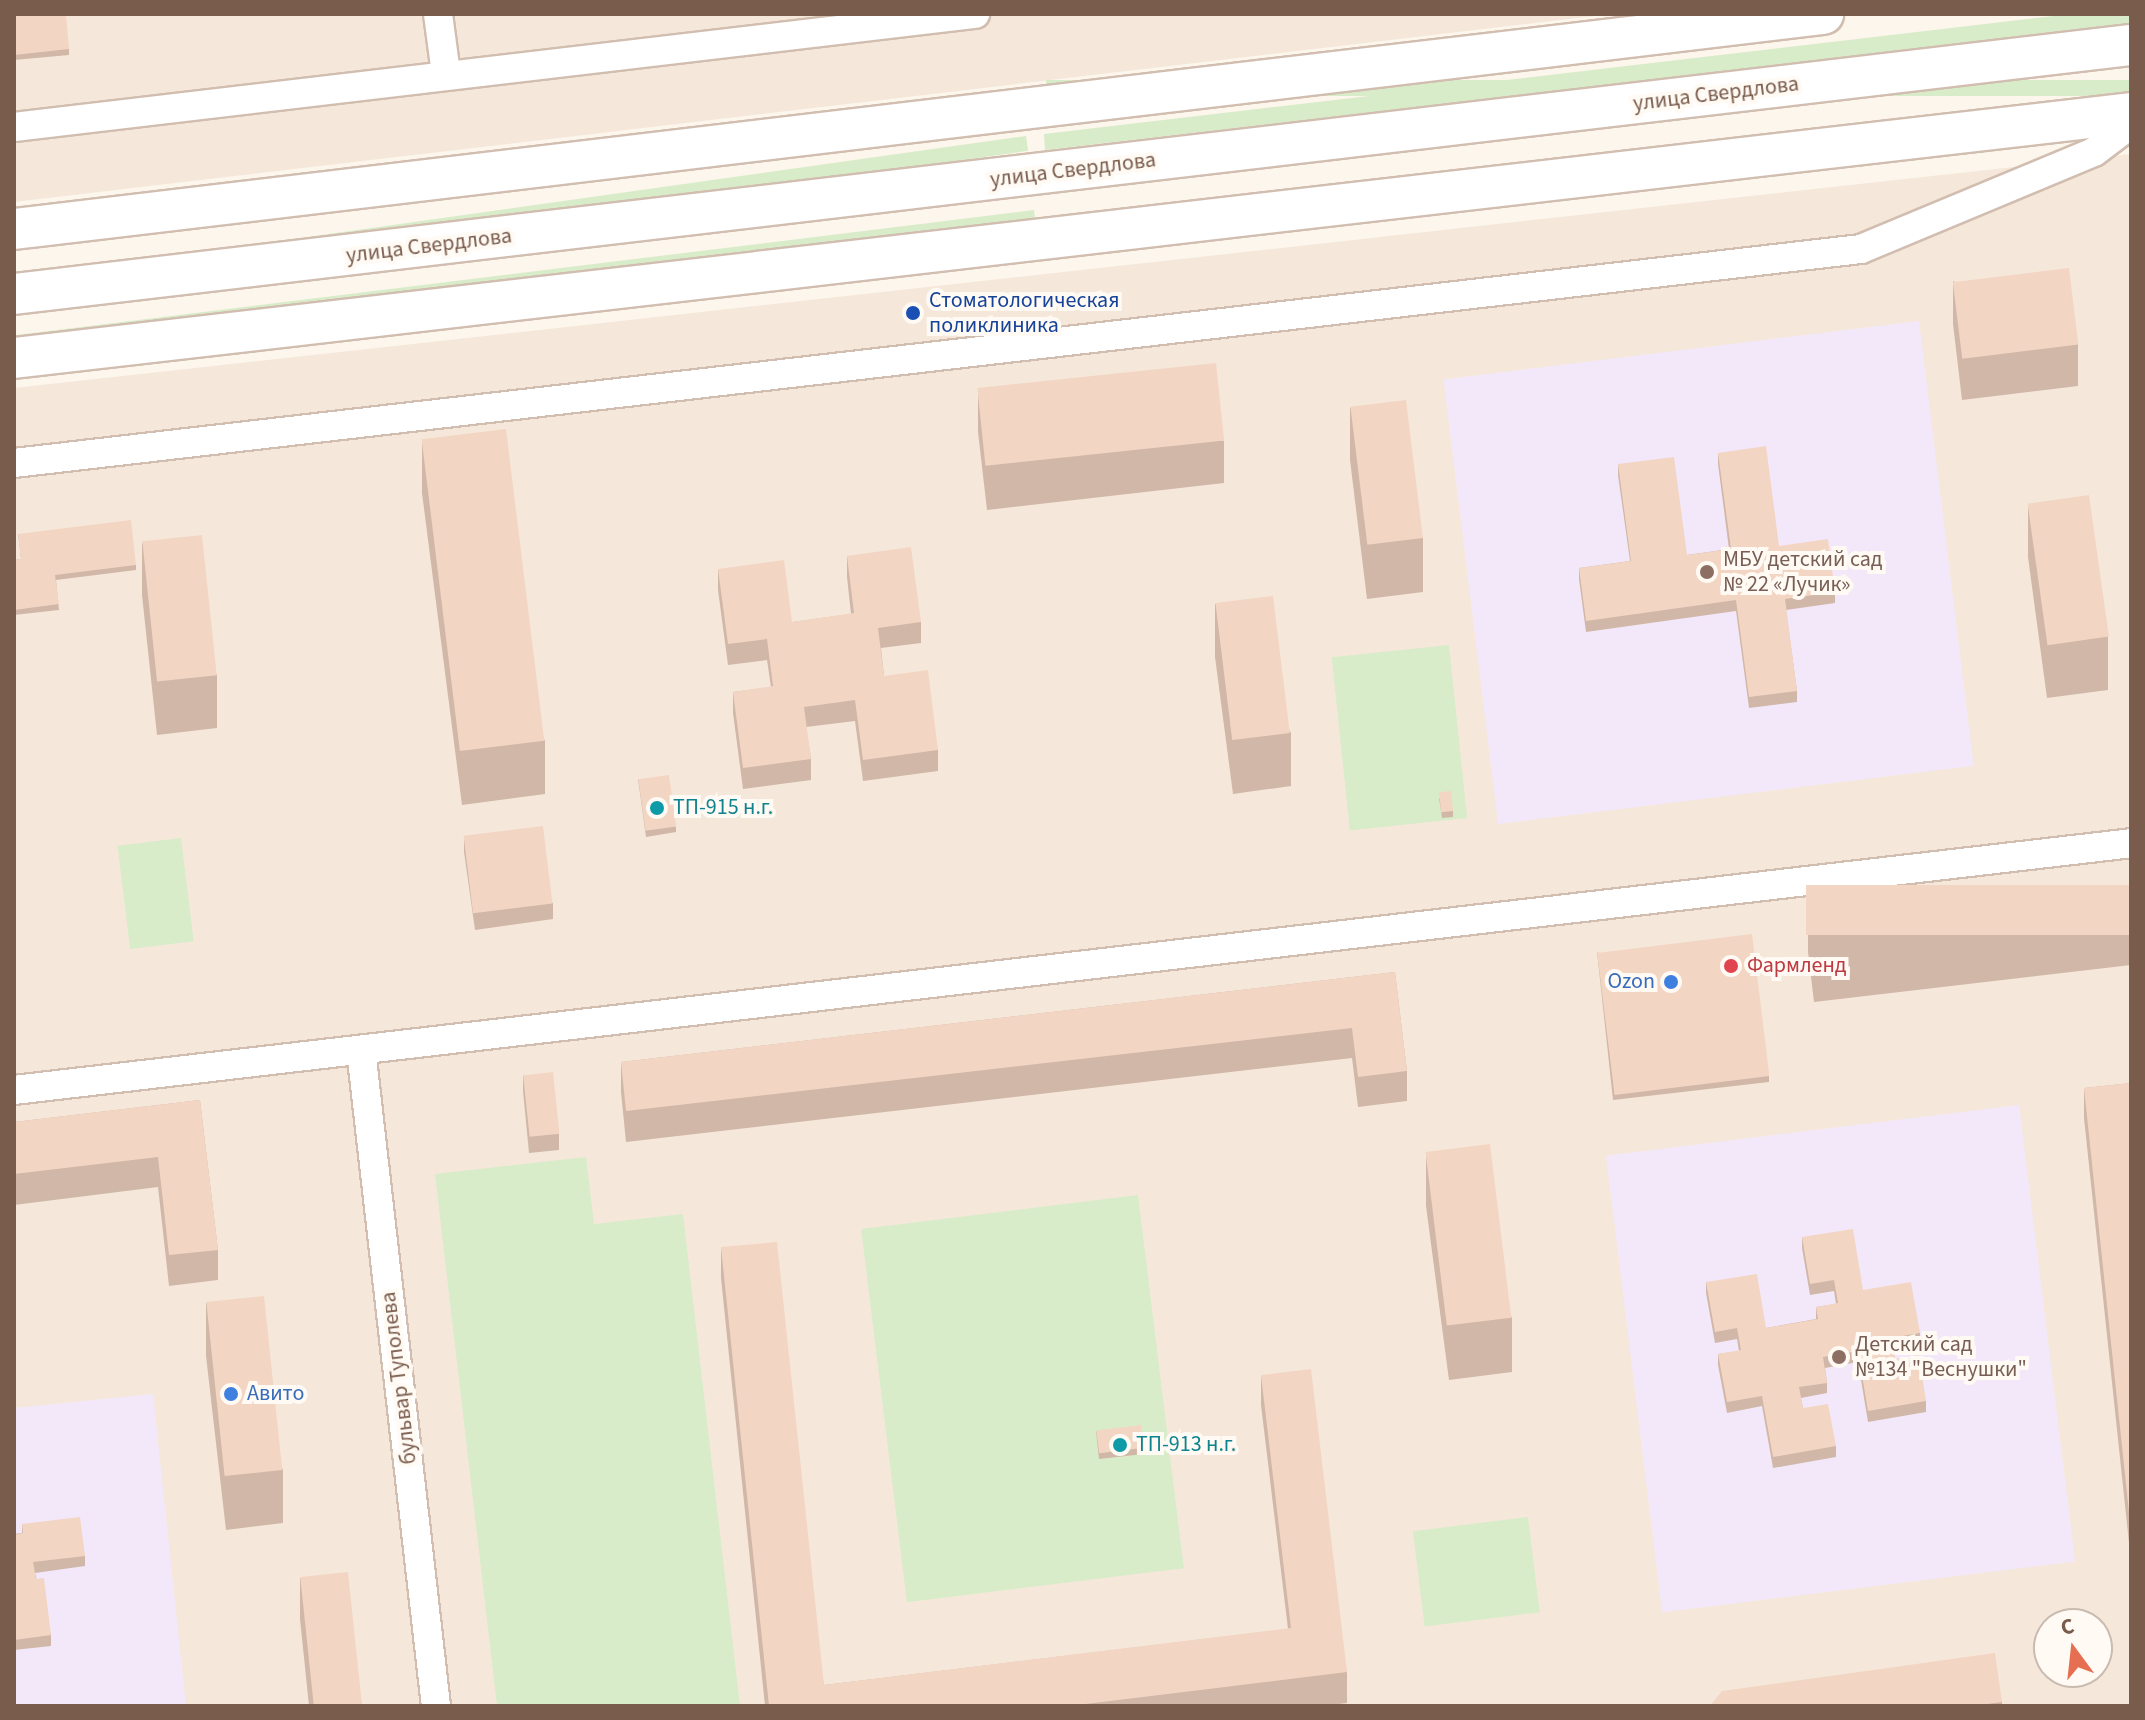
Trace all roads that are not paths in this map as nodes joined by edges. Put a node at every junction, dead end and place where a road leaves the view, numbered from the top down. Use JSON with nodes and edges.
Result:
{"nodes":[{"id":1,"x":438,"y":14,"type":"edge"},
{"id":2,"x":975,"y":14,"type":"edge"},
{"id":3,"x":1823,"y":14,"type":"edge"},
{"id":4,"x":2131,"y":45,"type":"edge"},
{"id":5,"x":446,"y":74,"type":"junction"},
{"id":6,"x":2131,"y":113,"type":"edge"},
{"id":7,"x":2131,"y":124,"type":"edge"},
{"id":8,"x":14,"y":127,"type":"edge"},
{"id":9,"x":14,"y":229,"type":"edge"},
{"id":10,"x":14,"y":294,"type":"edge"},
{"id":11,"x":14,"y":358,"type":"edge"},
{"id":12,"x":14,"y":463,"type":"edge"},
{"id":13,"x":2131,"y":843,"type":"edge"},
{"id":14,"x":361,"y":1050,"type":"junction"},
{"id":15,"x":14,"y":1090,"type":"edge"},
{"id":16,"x":436,"y":1706,"type":"edge"}],
"edges":[{"from":1,"to":5,"type":"street"},
{"from":2,"to":5,"type":"street"},
{"from":3,"to":9,"type":"main road"},
{"from":4,"to":10,"type":"main road","name":"улица Свердлова"},
{"from":5,"to":8,"type":"street"},
{"from":6,"to":11,"type":"main road"},
{"from":7,"to":12,"type":"street"},
{"from":13,"to":14,"type":"street"},
{"from":14,"to":15,"type":"street"},
{"from":14,"to":16,"type":"street","name":"бульвар Туполева"}]}
